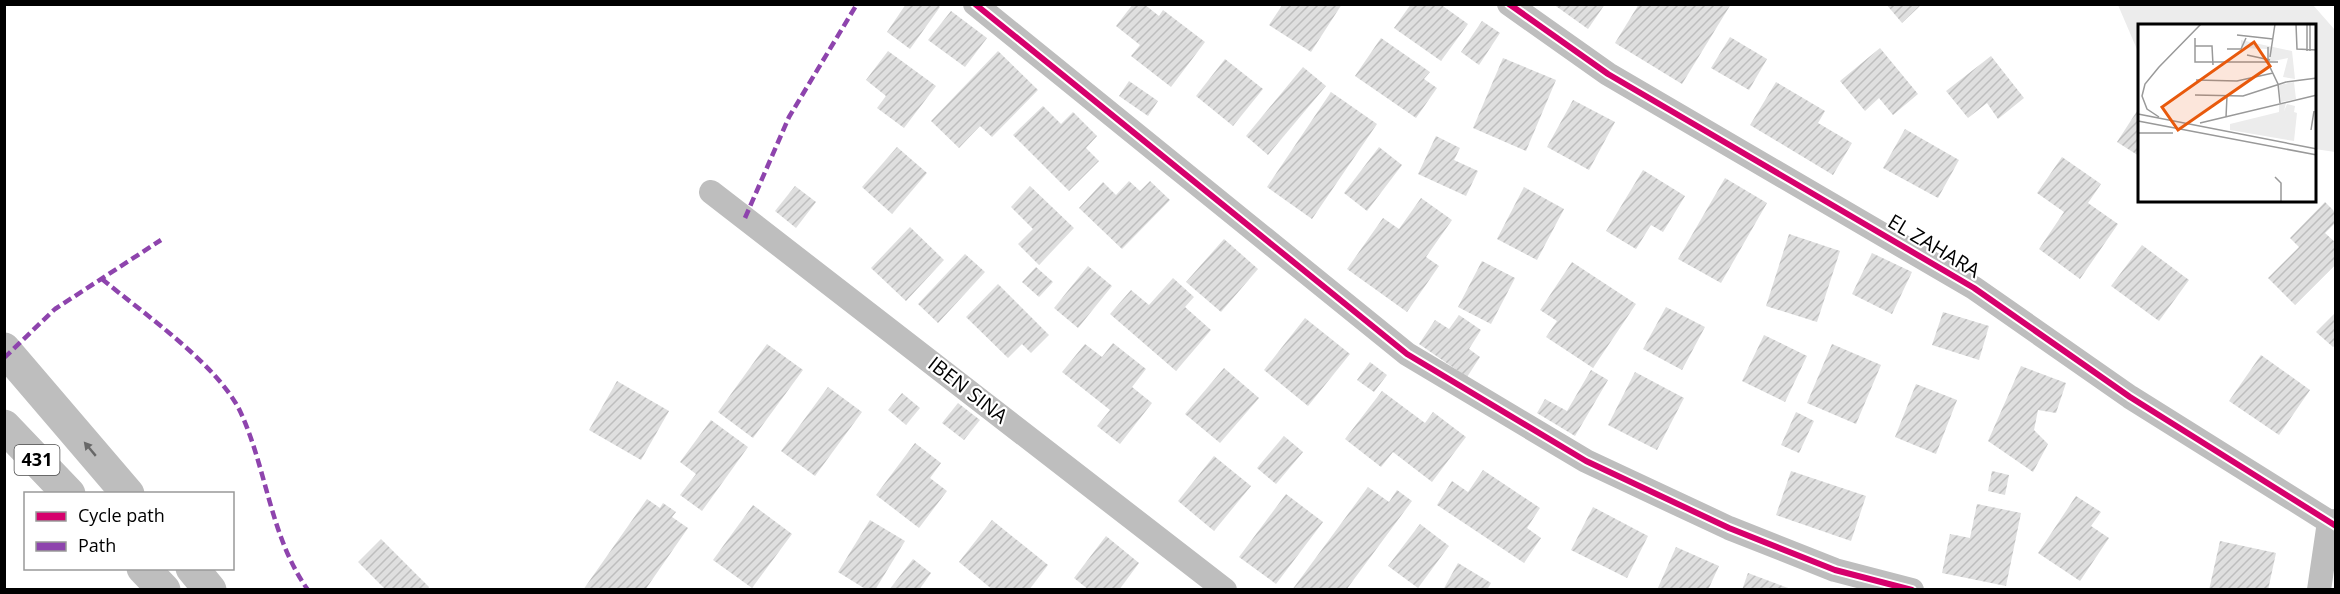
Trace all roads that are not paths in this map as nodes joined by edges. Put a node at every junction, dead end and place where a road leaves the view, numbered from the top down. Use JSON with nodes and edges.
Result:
{"nodes":[{"id":1,"x":975,"y":4,"type":"edge"},
{"id":2,"x":1509,"y":4,"type":"edge"},
{"id":3,"x":711,"y":192,"type":"dead end"},
{"id":4,"x":4,"y":349,"type":"edge"},
{"id":5,"x":4,"y":426,"type":"edge"},
{"id":6,"x":67,"y":492,"type":"edge"},
{"id":7,"x":126,"y":492,"type":"edge"},
{"id":8,"x":2333,"y":523,"type":"edge"},
{"id":9,"x":145,"y":570,"type":"edge"},
{"id":10,"x":194,"y":570,"type":"edge"},
{"id":11,"x":164,"y":590,"type":"edge"},
{"id":12,"x":210,"y":590,"type":"edge"},
{"id":13,"x":1225,"y":590,"type":"edge"},
{"id":14,"x":1912,"y":590,"type":"edge"},
{"id":15,"x":2319,"y":590,"type":"edge"}],
"edges":[{"from":1,"to":14,"type":"street"},
{"from":2,"to":8,"type":"street","name":"EL ZAHARA"},
{"from":3,"to":13,"type":"street","name":"IBEN SINA"},
{"from":7,"to":4,"type":"highway","one_way":true},
{"from":5,"to":6,"type":"highway","number":"431"},
{"from":8,"to":15,"type":"street"},
{"from":9,"to":11,"type":"highway"},
{"from":10,"to":12,"type":"highway"}]}
